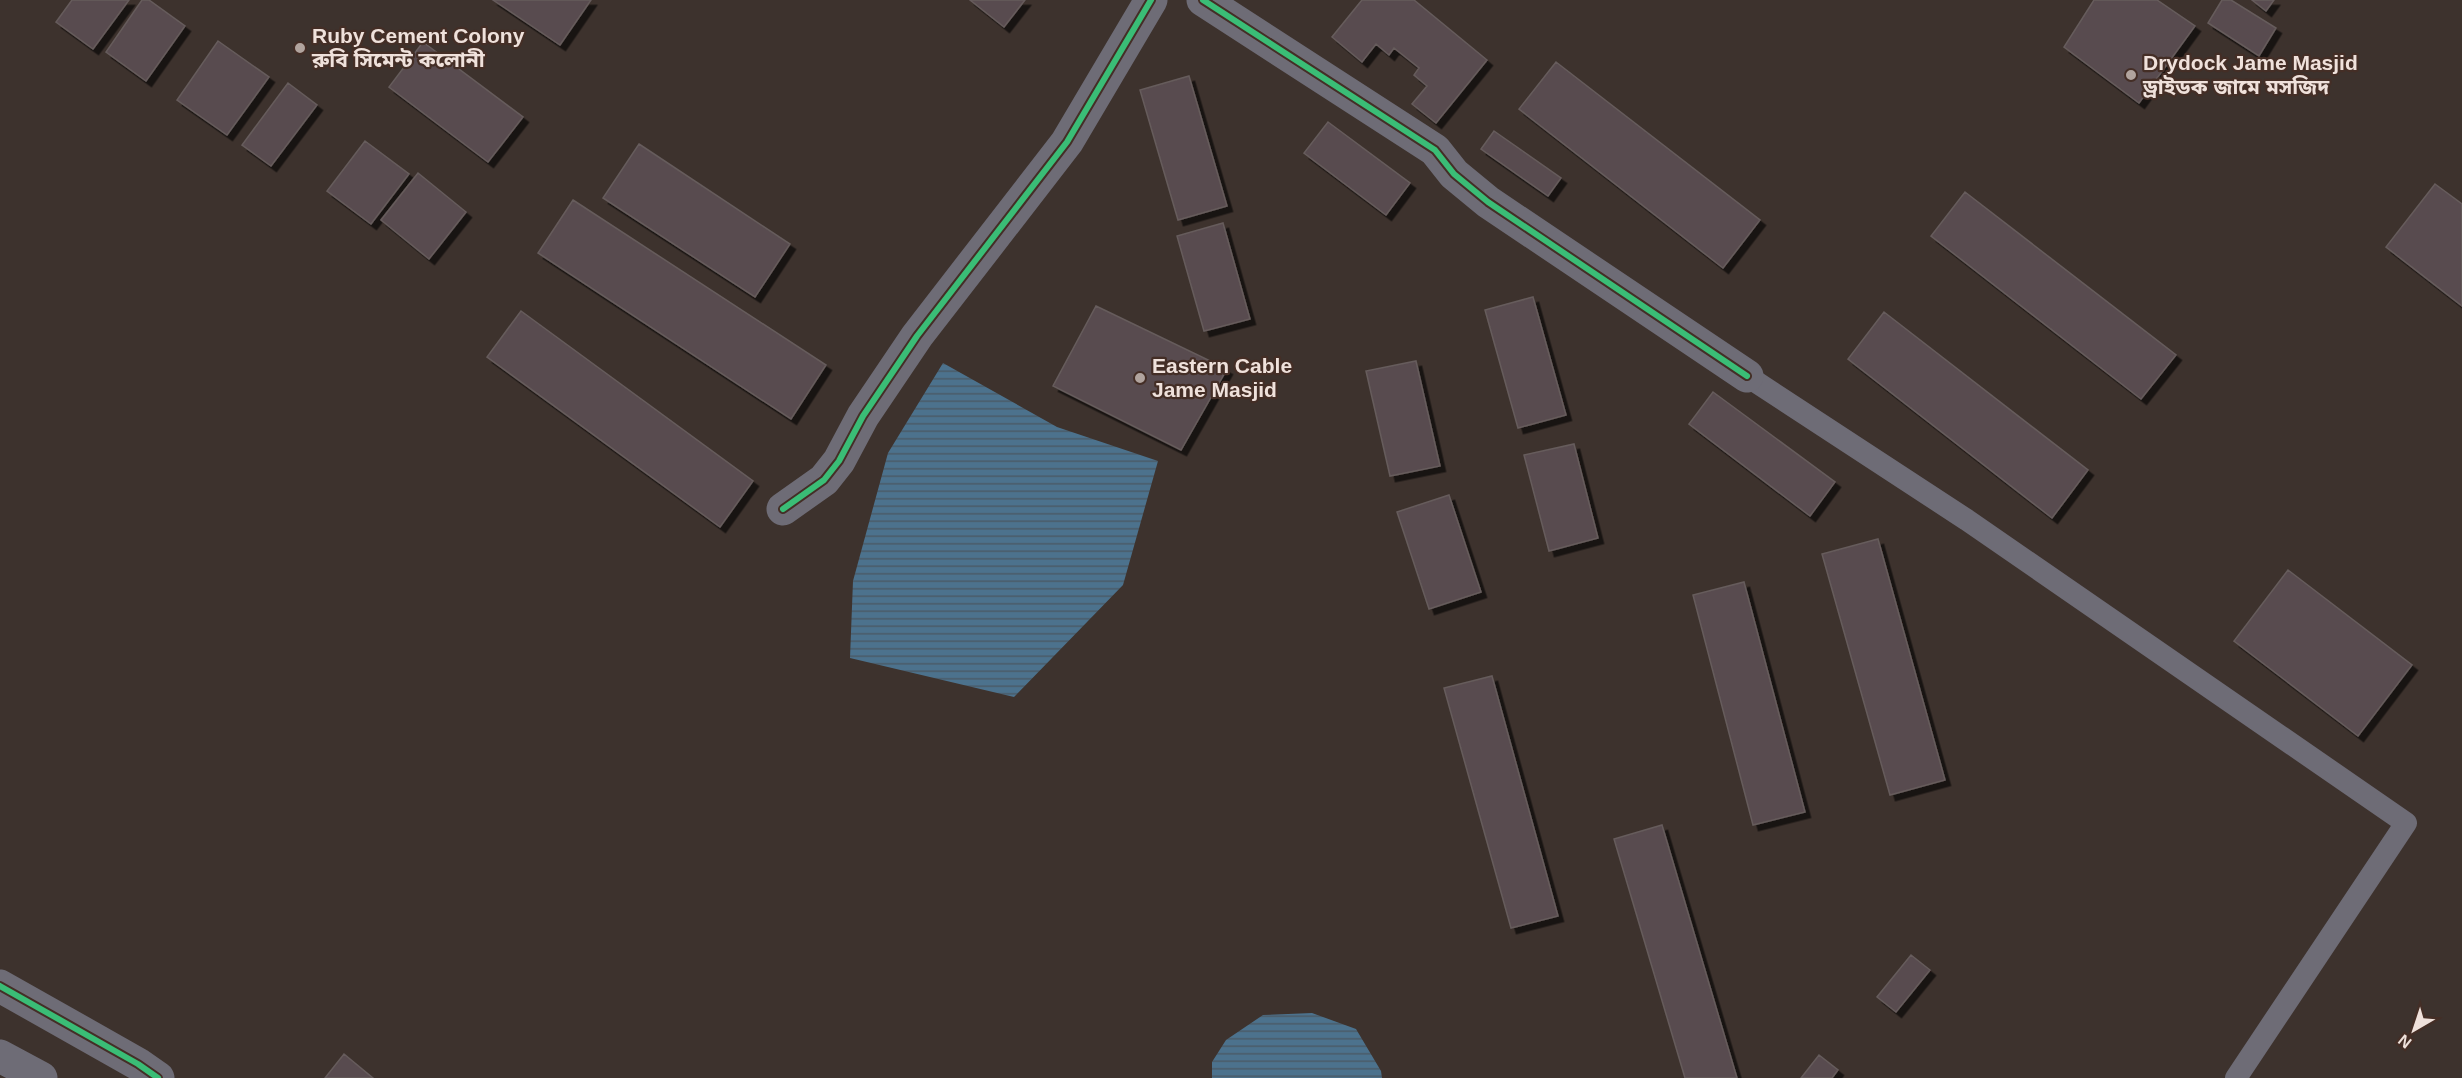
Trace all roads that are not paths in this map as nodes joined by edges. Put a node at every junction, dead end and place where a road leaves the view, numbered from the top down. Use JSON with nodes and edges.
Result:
{"nodes":[{"id":1,"x":1151,"y":0,"type":"edge"},
{"id":2,"x":1203,"y":0,"type":"edge"},
{"id":3,"x":1747,"y":376,"type":"joint"},
{"id":4,"x":783,"y":509,"type":"dead end"},
{"id":5,"x":0,"y":986,"type":"edge"},
{"id":6,"x":0,"y":1056,"type":"edge"},
{"id":7,"x":41,"y":1078,"type":"edge"},
{"id":8,"x":158,"y":1078,"type":"edge"},
{"id":9,"x":2236,"y":1078,"type":"edge"}],
"edges":[{"from":1,"to":4,"type":"street"},
{"from":2,"to":3,"type":"street"},
{"from":3,"to":9,"type":"lane"},
{"from":5,"to":8,"type":"street"},
{"from":6,"to":7,"type":"street"}]}
